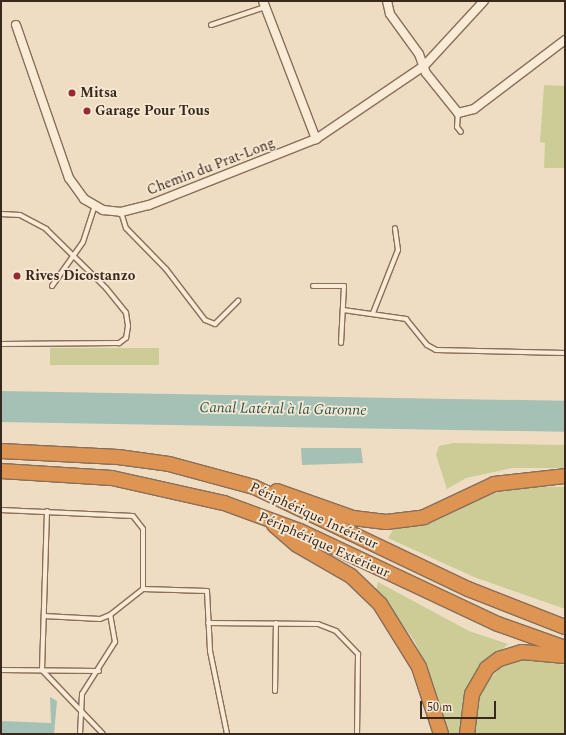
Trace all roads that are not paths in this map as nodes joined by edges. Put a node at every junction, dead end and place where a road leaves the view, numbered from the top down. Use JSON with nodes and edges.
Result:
{"nodes":[{"id":1,"x":387,"y":1,"type":"edge"},
{"id":2,"x":484,"y":1,"type":"edge"},
{"id":3,"x":264,"y":4,"type":"edge"},
{"id":4,"x":16,"y":25,"type":"dead end"},
{"id":5,"x":211,"y":25,"type":"dead end"},
{"id":6,"x":565,"y":40,"type":"edge"},
{"id":7,"x":424,"y":66,"type":"junction"},
{"id":8,"x":458,"y":113,"type":"junction"},
{"id":9,"x":461,"y":132,"type":"dead end"},
{"id":10,"x":316,"y":139,"type":"junction"},
{"id":11,"x":95,"y":205,"type":"junction"},
{"id":12,"x":121,"y":212,"type":"junction"},
{"id":13,"x":1,"y":214,"type":"edge"},
{"id":14,"x":395,"y":228,"type":"dead end"},
{"id":15,"x":72,"y":257,"type":"junction"},
{"id":16,"x":52,"y":286,"type":"dead end"},
{"id":17,"x":313,"y":286,"type":"dead end"},
{"id":18,"x":238,"y":301,"type":"dead end"},
{"id":19,"x":343,"y":310,"type":"junction"},
{"id":20,"x":373,"y":313,"type":"junction"},
{"id":21,"x":1,"y":344,"type":"edge"},
{"id":22,"x":341,"y":344,"type":"dead end"},
{"id":23,"x":565,"y":353,"type":"edge"},
{"id":24,"x":1,"y":451,"type":"edge"},
{"id":25,"x":1,"y":471,"type":"edge"},
{"id":26,"x":565,"y":476,"type":"edge"},
{"id":27,"x":254,"y":487,"type":"junction"},
{"id":28,"x":1,"y":510,"type":"edge"},
{"id":29,"x":47,"y":511,"type":"junction"},
{"id":30,"x":265,"y":518,"type":"junction"},
{"id":31,"x":143,"y":589,"type":"junction"},
{"id":32,"x":110,"y":615,"type":"junction"},
{"id":33,"x":44,"y":616,"type":"junction"},
{"id":34,"x":208,"y":623,"type":"junction"},
{"id":35,"x":276,"y":623,"type":"junction"},
{"id":36,"x":565,"y":626,"type":"edge"},
{"id":37,"x":565,"y":648,"type":"edge"},
{"id":38,"x":565,"y":656,"type":"edge"},
{"id":39,"x":1,"y":670,"type":"edge"},
{"id":40,"x":42,"y":670,"type":"junction"},
{"id":41,"x":99,"y":671,"type":"junction"},
{"id":42,"x":274,"y":690,"type":"dead end"},
{"id":43,"x":81,"y":711,"type":"junction"},
{"id":44,"x":80,"y":734,"type":"edge"},
{"id":45,"x":103,"y":734,"type":"edge"},
{"id":46,"x":227,"y":734,"type":"edge"},
{"id":47,"x":357,"y":734,"type":"edge"},
{"id":48,"x":441,"y":734,"type":"edge"},
{"id":49,"x":467,"y":734,"type":"edge"}],
"edges":[{"from":1,"to":7,"type":"street"},
{"from":2,"to":7,"type":"street","name":"Chemin du Prat-Long"},
{"from":3,"to":5,"type":"lane"},
{"from":3,"to":10,"type":"street"},
{"from":4,"to":11,"type":"street","name":"Chemin du Prat-Long"},
{"from":6,"to":8,"type":"street"},
{"from":7,"to":8,"type":"street"},
{"from":7,"to":10,"type":"street","name":"Chemin du Prat-Long"},
{"from":8,"to":9,"type":"lane"},
{"from":10,"to":12,"type":"street","name":"Chemin du Prat-Long"},
{"from":11,"to":12,"type":"street","name":"Chemin du Prat-Long"},
{"from":11,"to":15,"type":"lane"},
{"from":12,"to":18,"type":"lane"},
{"from":13,"to":15,"type":"lane"},
{"from":14,"to":20,"type":"lane"},
{"from":15,"to":16,"type":"lane"},
{"from":15,"to":21,"type":"lane"},
{"from":17,"to":19,"type":"lane"},
{"from":19,"to":20,"type":"lane"},
{"from":19,"to":22,"type":"lane"},
{"from":20,"to":23,"type":"lane"},
{"from":24,"to":27,"type":"highway","name":"Périphérique Intérieur"},
{"from":25,"to":30,"type":"highway","name":"Périphérique Extérieur"},
{"from":26,"to":27,"type":"highway"},
{"from":27,"to":36,"type":"highway","name":"Périphérique Intérieur"},
{"from":28,"to":29,"type":"lane"},
{"from":29,"to":31,"type":"lane"},
{"from":29,"to":33,"type":"lane"},
{"from":30,"to":37,"type":"highway","name":"Périphérique Extérieur"},
{"from":30,"to":48,"type":"highway"},
{"from":31,"to":32,"type":"lane"},
{"from":31,"to":34,"type":"lane"},
{"from":32,"to":33,"type":"lane"},
{"from":32,"to":41,"type":"lane"},
{"from":33,"to":40,"type":"lane"},
{"from":34,"to":35,"type":"lane"},
{"from":34,"to":46,"type":"lane"},
{"from":35,"to":42,"type":"lane"},
{"from":35,"to":47,"type":"lane"},
{"from":38,"to":49,"type":"highway"},
{"from":39,"to":40,"type":"lane"},
{"from":40,"to":41,"type":"lane"},
{"from":40,"to":43,"type":"lane"},
{"from":41,"to":43,"type":"lane"},
{"from":43,"to":44,"type":"lane"},
{"from":43,"to":45,"type":"lane"}]}
